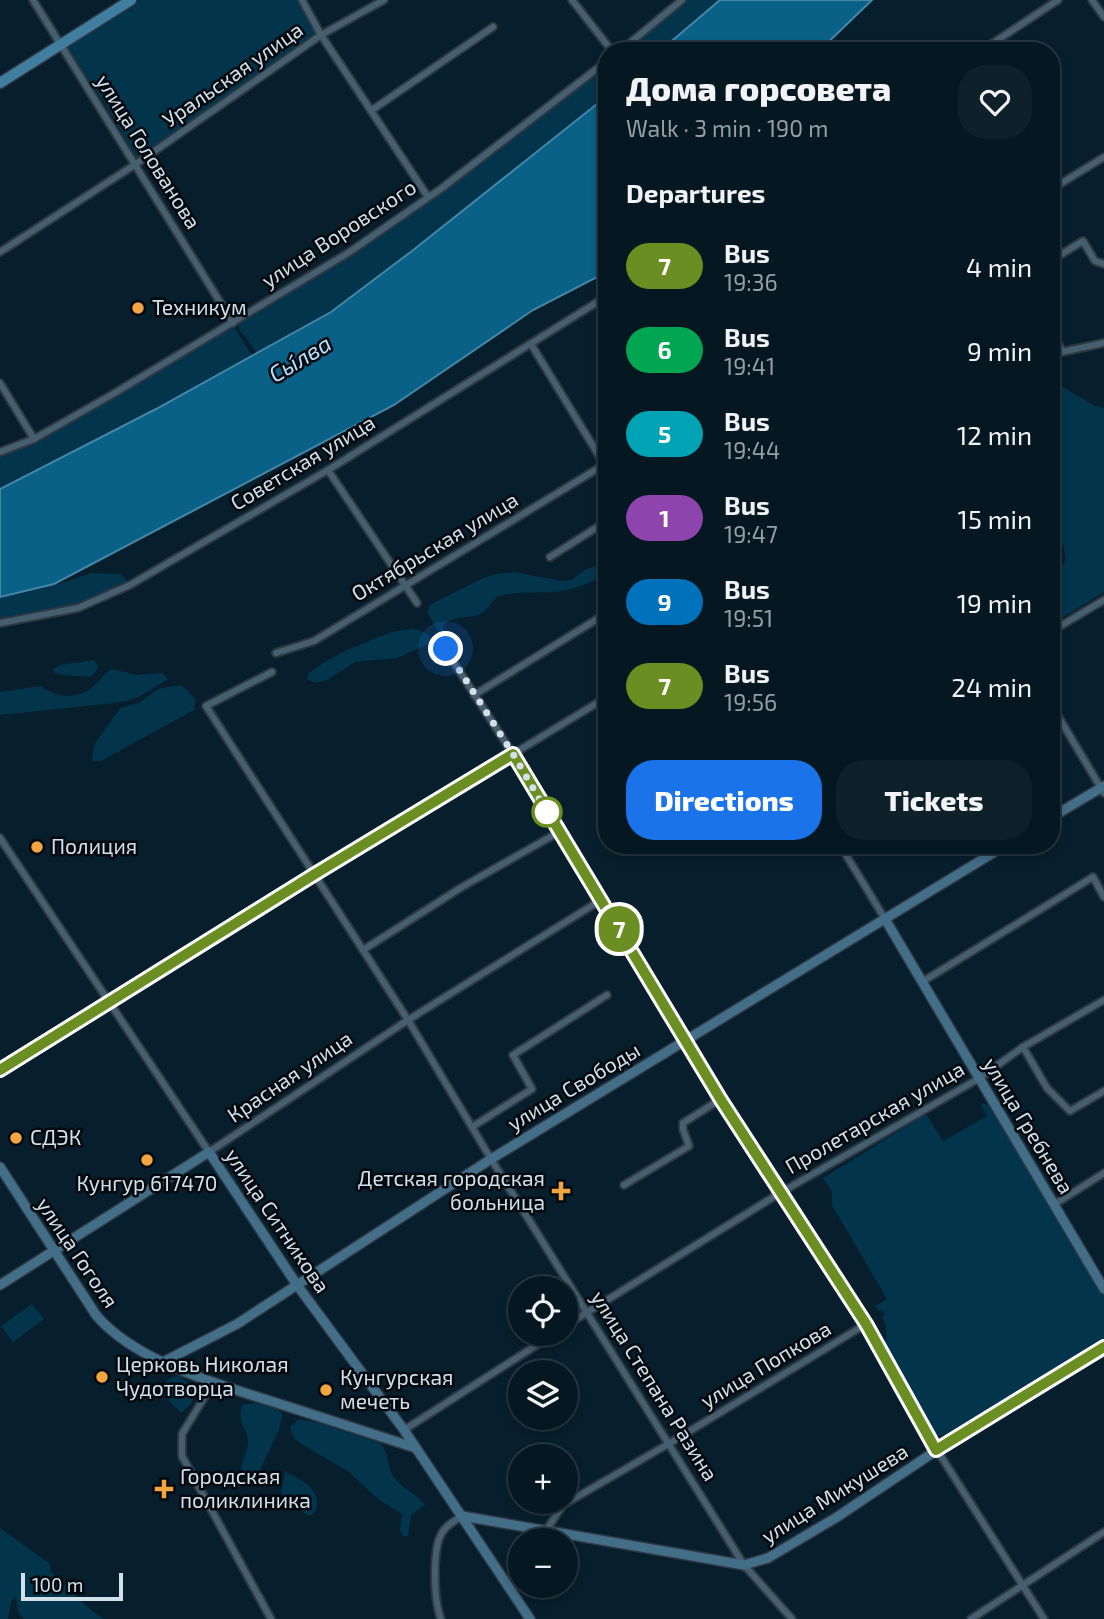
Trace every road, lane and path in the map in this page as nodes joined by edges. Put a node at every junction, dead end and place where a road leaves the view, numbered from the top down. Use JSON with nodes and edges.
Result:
{"nodes":[{"id":1,"x":33,"y":0,"type":"edge"},
{"id":2,"x":131,"y":0,"type":"edge"},
{"id":3,"x":302,"y":0,"type":"edge"},
{"id":4,"x":384,"y":0,"type":"edge"},
{"id":5,"x":572,"y":0,"type":"edge"},
{"id":6,"x":682,"y":0,"type":"edge"},
{"id":7,"x":1058,"y":0,"type":"edge"},
{"id":8,"x":1092,"y":0,"type":"edge"},
{"id":9,"x":1104,"y":18,"type":"edge"},
{"id":10,"x":493,"y":27,"type":"dead end"},
{"id":11,"x":321,"y":35,"type":"junction"},
{"id":12,"x":605,"y":42,"type":"edge"},
{"id":13,"x":631,"y":42,"type":"edge"},
{"id":14,"x":995,"y":42,"type":"edge"},
{"id":15,"x":59,"y":44,"type":"junction"},
{"id":16,"x":598,"y":68,"type":"edge"},
{"id":17,"x":0,"y":83,"type":"edge"},
{"id":18,"x":372,"y":110,"type":"junction"},
{"id":19,"x":1104,"y":157,"type":"edge"},
{"id":20,"x":136,"y":164,"type":"junction"},
{"id":21,"x":1060,"y":184,"type":"edge"},
{"id":22,"x":428,"y":197,"type":"junction"},
{"id":23,"x":0,"y":252,"type":"edge"},
{"id":24,"x":1060,"y":255,"type":"edge"},
{"id":25,"x":1104,"y":264,"type":"edge"},
{"id":26,"x":598,"y":302,"type":"edge"},
{"id":27,"x":233,"y":323,"type":"junction"},
{"id":28,"x":1104,"y":343,"type":"edge"},
{"id":29,"x":531,"y":344,"type":"junction"},
{"id":30,"x":1060,"y":347,"type":"edge"},
{"id":31,"x":1062,"y":351,"type":"joint"},
{"id":32,"x":0,"y":383,"type":"edge"},
{"id":33,"x":34,"y":439,"type":"junction"},
{"id":34,"x":0,"y":452,"type":"edge"},
{"id":35,"x":598,"y":453,"type":"edge"},
{"id":36,"x":328,"y":470,"type":"junction"},
{"id":37,"x":598,"y":471,"type":"edge"},
{"id":38,"x":598,"y":527,"type":"edge"},
{"id":39,"x":550,"y":557,"type":"dead end"},
{"id":40,"x":406,"y":586,"type":"junction"},
{"id":41,"x":1104,"y":600,"type":"edge"},
{"id":42,"x":417,"y":603,"type":"dead end"},
{"id":43,"x":598,"y":618,"type":"edge"},
{"id":44,"x":0,"y":623,"type":"edge"},
{"id":45,"x":1060,"y":626,"type":"edge"},
{"id":46,"x":446,"y":649,"type":"dead end"},
{"id":47,"x":276,"y":653,"type":"dead end"},
{"id":48,"x":272,"y":672,"type":"dead end"},
{"id":49,"x":474,"y":695,"type":"junction"},
{"id":50,"x":598,"y":702,"type":"edge"},
{"id":51,"x":1060,"y":719,"type":"edge"},
{"id":52,"x":513,"y":754,"type":"junction"},
{"id":53,"x":1103,"y":789,"type":"edge"},
{"id":54,"x":1060,"y":813,"type":"edge"},
{"id":55,"x":559,"y":832,"type":"junction"},
{"id":56,"x":0,"y":838,"type":"edge"},
{"id":57,"x":845,"y":854,"type":"edge"},
{"id":58,"x":991,"y":854,"type":"edge"},
{"id":59,"x":315,"y":874,"type":"junction"},
{"id":60,"x":1104,"y":897,"type":"edge"},
{"id":61,"x":601,"y":900,"type":"junction"},
{"id":62,"x":885,"y":919,"type":"junction"},
{"id":63,"x":363,"y":950,"type":"junction"},
{"id":64,"x":922,"y":982,"type":"junction"},
{"id":65,"x":607,"y":995,"type":"dead end"},
{"id":66,"x":1104,"y":1000,"type":"edge"},
{"id":67,"x":109,"y":1004,"type":"junction"},
{"id":68,"x":408,"y":1020,"type":"junction"},
{"id":69,"x":686,"y":1039,"type":"junction"},
{"id":70,"x":1023,"y":1047,"type":"junction"},
{"id":71,"x":0,"y":1070,"type":"edge"},
{"id":72,"x":978,"y":1079,"type":"junction"},
{"id":73,"x":1104,"y":1091,"type":"edge"},
{"id":74,"x":721,"y":1100,"type":"junction"},
{"id":75,"x":471,"y":1127,"type":"junction"},
{"id":76,"x":209,"y":1152,"type":"junction"},
{"id":77,"x":491,"y":1159,"type":"junction"},
{"id":78,"x":0,"y":1167,"type":"edge"},
{"id":79,"x":1104,"y":1173,"type":"edge"},
{"id":80,"x":624,"y":1185,"type":"dead end"},
{"id":81,"x":780,"y":1193,"type":"junction"},
{"id":82,"x":1055,"y":1205,"type":"junction"},
{"id":83,"x":54,"y":1251,"type":"junction"},
{"id":84,"x":0,"y":1285,"type":"edge"},
{"id":85,"x":298,"y":1285,"type":"junction"},
{"id":86,"x":1104,"y":1289,"type":"edge"},
{"id":87,"x":587,"y":1312,"type":"junction"},
{"id":88,"x":578,"y":1318,"type":"edge"},
{"id":89,"x":866,"y":1324,"type":"junction"},
{"id":90,"x":535,"y":1346,"type":"edge"},
{"id":91,"x":1104,"y":1347,"type":"edge"},
{"id":92,"x":163,"y":1362,"type":"junction"},
{"id":93,"x":213,"y":1383,"type":"junction"},
{"id":94,"x":404,"y":1430,"type":"junction"},
{"id":95,"x":670,"y":1443,"type":"junction"},
{"id":96,"x":416,"y":1448,"type":"junction"},
{"id":97,"x":936,"y":1450,"type":"junction"},
{"id":98,"x":462,"y":1516,"type":"junction"},
{"id":99,"x":540,"y":1528,"type":"edge"},
{"id":100,"x":548,"y":1528,"type":"edge"},
{"id":101,"x":1104,"y":1532,"type":"edge"},
{"id":102,"x":578,"y":1535,"type":"edge"},
{"id":103,"x":744,"y":1564,"type":"junction"},
{"id":104,"x":1021,"y":1586,"type":"junction"},
{"id":105,"x":271,"y":1619,"type":"edge"},
{"id":106,"x":441,"y":1619,"type":"edge"},
{"id":107,"x":530,"y":1619,"type":"edge"},
{"id":108,"x":792,"y":1619,"type":"edge"},
{"id":109,"x":971,"y":1619,"type":"edge"},
{"id":110,"x":1044,"y":1619,"type":"edge"}],
"edges":[{"from":1,"to":15,"type":"street","name":"улица Голованова"},
{"from":2,"to":15,"type":"main road"},
{"from":3,"to":11,"type":"street"},
{"from":4,"to":11,"type":"street","name":"Уральская улица"},
{"from":5,"to":12,"type":"street"},
{"from":6,"to":13,"type":"street"},
{"from":7,"to":14,"type":"street"},
{"from":8,"to":9,"type":"street"},
{"from":10,"to":18,"type":"street"},
{"from":11,"to":18,"type":"street"},
{"from":11,"to":20,"type":"street","name":"Уральская улица"},
{"from":15,"to":17,"type":"main road"},
{"from":15,"to":20,"type":"street","name":"улица Голованова"},
{"from":16,"to":22,"type":"street","name":"улица Воровского"},
{"from":18,"to":22,"type":"street"},
{"from":19,"to":21,"type":"street"},
{"from":20,"to":23,"type":"street","name":"Уральская улица"},
{"from":20,"to":27,"type":"street","name":"улица Голованова"},
{"from":22,"to":27,"type":"street","name":"улица Воровского"},
{"from":24,"to":25,"type":"street"},
{"from":26,"to":29,"type":"street","name":"Советская улица"},
{"from":27,"to":33,"type":"street","name":"улица Воровского"},
{"from":28,"to":31,"type":"street"},
{"from":29,"to":35,"type":"street"},
{"from":29,"to":36,"type":"street","name":"Советская улица"},
{"from":30,"to":31,"type":"street"},
{"from":32,"to":33,"type":"street"},
{"from":33,"to":34,"type":"street","name":"улица Воровского"},
{"from":36,"to":40,"type":"street"},
{"from":36,"to":44,"type":"street","name":"Советская улица"},
{"from":37,"to":40,"type":"street","name":"Октябрьская улица"},
{"from":38,"to":39,"type":"street"},
{"from":40,"to":42,"type":"street"},
{"from":40,"to":47,"type":"street","name":"Октябрьская улица"},
{"from":41,"to":45,"type":"street"},
{"from":43,"to":49,"type":"street"},
{"from":46,"to":49,"type":"street"},
{"from":48,"to":59,"type":"street","name":"улица Степана Разина"},
{"from":49,"to":52,"type":"street"},
{"from":50,"to":52,"type":"street"},
{"from":51,"to":53,"type":"street"},
{"from":52,"to":55,"type":"street"},
{"from":52,"to":59,"type":"street"},
{"from":53,"to":54,"type":"street"},
{"from":55,"to":61,"type":"street"},
{"from":55,"to":63,"type":"street"},
{"from":56,"to":67,"type":"street","name":"улица Ситникова"},
{"from":57,"to":62,"type":"street","name":"улица Гребнева"},
{"from":58,"to":62,"type":"street","name":"улица Свободы"},
{"from":59,"to":63,"type":"street","name":"улица Степана Разина"},
{"from":59,"to":67,"type":"street"},
{"from":60,"to":64,"type":"street"},
{"from":61,"to":68,"type":"street","name":"Красная улица"},
{"from":61,"to":69,"type":"street"},
{"from":62,"to":64,"type":"street","name":"улица Гребнева"},
{"from":62,"to":69,"type":"street","name":"улица Свободы"},
{"from":63,"to":68,"type":"street","name":"улица Степана Разина"},
{"from":64,"to":72,"type":"street","name":"улица Гребнева"},
{"from":65,"to":75,"type":"street"},
{"from":66,"to":70,"type":"street","name":"Пролетарская улица"},
{"from":67,"to":71,"type":"street"},
{"from":67,"to":76,"type":"street","name":"улица Ситникова"},
{"from":68,"to":75,"type":"street","name":"улица Степана Разина"},
{"from":68,"to":76,"type":"street","name":"Красная улица"},
{"from":69,"to":74,"type":"street"},
{"from":69,"to":77,"type":"street","name":"улица Свободы"},
{"from":70,"to":72,"type":"street","name":"Пролетарская улица"},
{"from":70,"to":73,"type":"street"},
{"from":72,"to":81,"type":"street","name":"Пролетарская улица"},
{"from":72,"to":82,"type":"street","name":"улица Гребнева"},
{"from":74,"to":80,"type":"street"},
{"from":74,"to":81,"type":"street"},
{"from":75,"to":77,"type":"street","name":"улица Степана Разина"},
{"from":76,"to":83,"type":"street","name":"Красная улица"},
{"from":76,"to":85,"type":"street","name":"улица Ситникова"},
{"from":77,"to":85,"type":"street","name":"улица Свободы"},
{"from":77,"to":87,"type":"street","name":"улица Степана Разина"},
{"from":78,"to":83,"type":"street","name":"улица Гоголя"},
{"from":79,"to":82,"type":"street"},
{"from":81,"to":87,"type":"street","name":"Пролетарская улица"},
{"from":81,"to":89,"type":"street"},
{"from":82,"to":86,"type":"street","name":"улица Гребнева"},
{"from":83,"to":84,"type":"street","name":"Красная улица"},
{"from":83,"to":92,"type":"street","name":"улица Гоголя"},
{"from":85,"to":92,"type":"street","name":"улица Свободы"},
{"from":85,"to":94,"type":"street","name":"улица Ситникова"},
{"from":87,"to":88,"type":"street","name":"Пролетарская улица"},
{"from":87,"to":95,"type":"street","name":"улица Степана Разина"},
{"from":89,"to":95,"type":"street","name":"улица Попкова"},
{"from":89,"to":97,"type":"street"},
{"from":90,"to":94,"type":"street"},
{"from":91,"to":97,"type":"street","name":"улица Микушева"},
{"from":92,"to":93,"type":"street","name":"улица Гоголя"},
{"from":93,"to":96,"type":"street","name":"улица Гоголя"},
{"from":93,"to":105,"type":"street"},
{"from":94,"to":96,"type":"street","name":"улица Ситникова"},
{"from":95,"to":100,"type":"street","name":"улица Попкова"},
{"from":95,"to":103,"type":"street","name":"улица Степана Разина"},
{"from":96,"to":98,"type":"street","name":"улица Ситникова"},
{"from":97,"to":103,"type":"street","name":"улица Микушева"},
{"from":97,"to":104,"type":"street"},
{"from":98,"to":99,"type":"street","name":"улица Микушева"},
{"from":98,"to":106,"type":"street"},
{"from":98,"to":107,"type":"street","name":"улица Ситникова"},
{"from":101,"to":104,"type":"street"},
{"from":102,"to":103,"type":"street","name":"улица Микушева"},
{"from":103,"to":108,"type":"street","name":"улица Степана Разина"},
{"from":104,"to":109,"type":"street"},
{"from":104,"to":110,"type":"street"}]}
